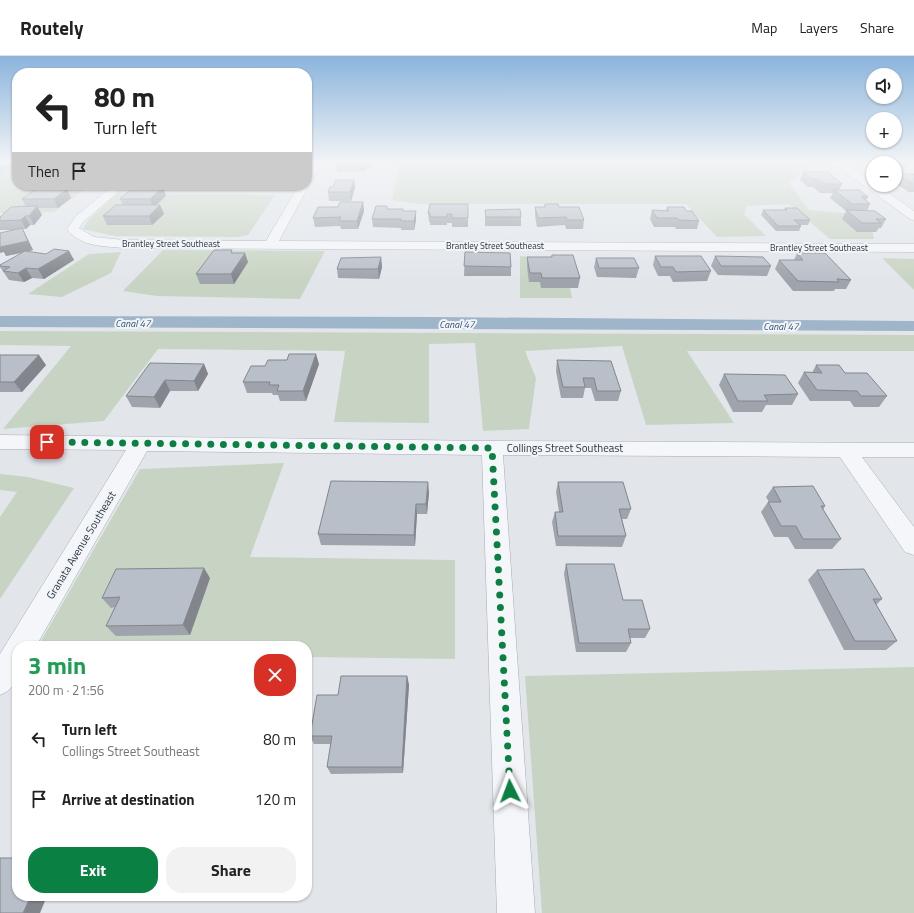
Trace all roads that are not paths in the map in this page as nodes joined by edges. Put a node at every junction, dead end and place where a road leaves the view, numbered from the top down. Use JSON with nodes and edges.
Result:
{"nodes":[{"id":1,"x":102,"y":201,"type":"edge"},
{"id":2,"x":295,"y":201,"type":"edge"},
{"id":3,"x":892,"y":201,"type":"edge"},
{"id":4,"x":914,"y":216,"type":"edge"},
{"id":5,"x":271,"y":244,"type":"junction"},
{"id":6,"x":914,"y":248,"type":"edge"},
{"id":7,"x":0,"y":442,"type":"edge"},
{"id":8,"x":141,"y":443,"type":"junction"},
{"id":9,"x":492,"y":448,"type":"junction"},
{"id":10,"x":846,"y":450,"type":"junction"},
{"id":11,"x":914,"y":450,"type":"edge"},
{"id":12,"x":914,"y":545,"type":"edge"},
{"id":13,"x":23,"y":641,"type":"edge"},
{"id":14,"x":12,"y":660,"type":"edge"},
{"id":15,"x":0,"y":680,"type":"edge"},
{"id":16,"x":516,"y":913,"type":"edge"}],
"edges":[{"from":1,"to":5,"type":"street","name":"Brantley Street Southeast"},
{"from":2,"to":5,"type":"street"},
{"from":3,"to":4,"type":"street"},
{"from":5,"to":6,"type":"street","name":"Brantley Street Southeast"},
{"from":7,"to":8,"type":"street","name":"Collings Street Southeast"},
{"from":8,"to":9,"type":"street","name":"Collings Street Southeast"},
{"from":8,"to":13,"type":"street","name":"Granata Avenue Southeast"},
{"from":9,"to":10,"type":"street","name":"Collings Street Southeast"},
{"from":9,"to":16,"type":"street"},
{"from":10,"to":11,"type":"street","name":"Collings Street Southeast"},
{"from":10,"to":12,"type":"street"},
{"from":14,"to":15,"type":"street"}]}
